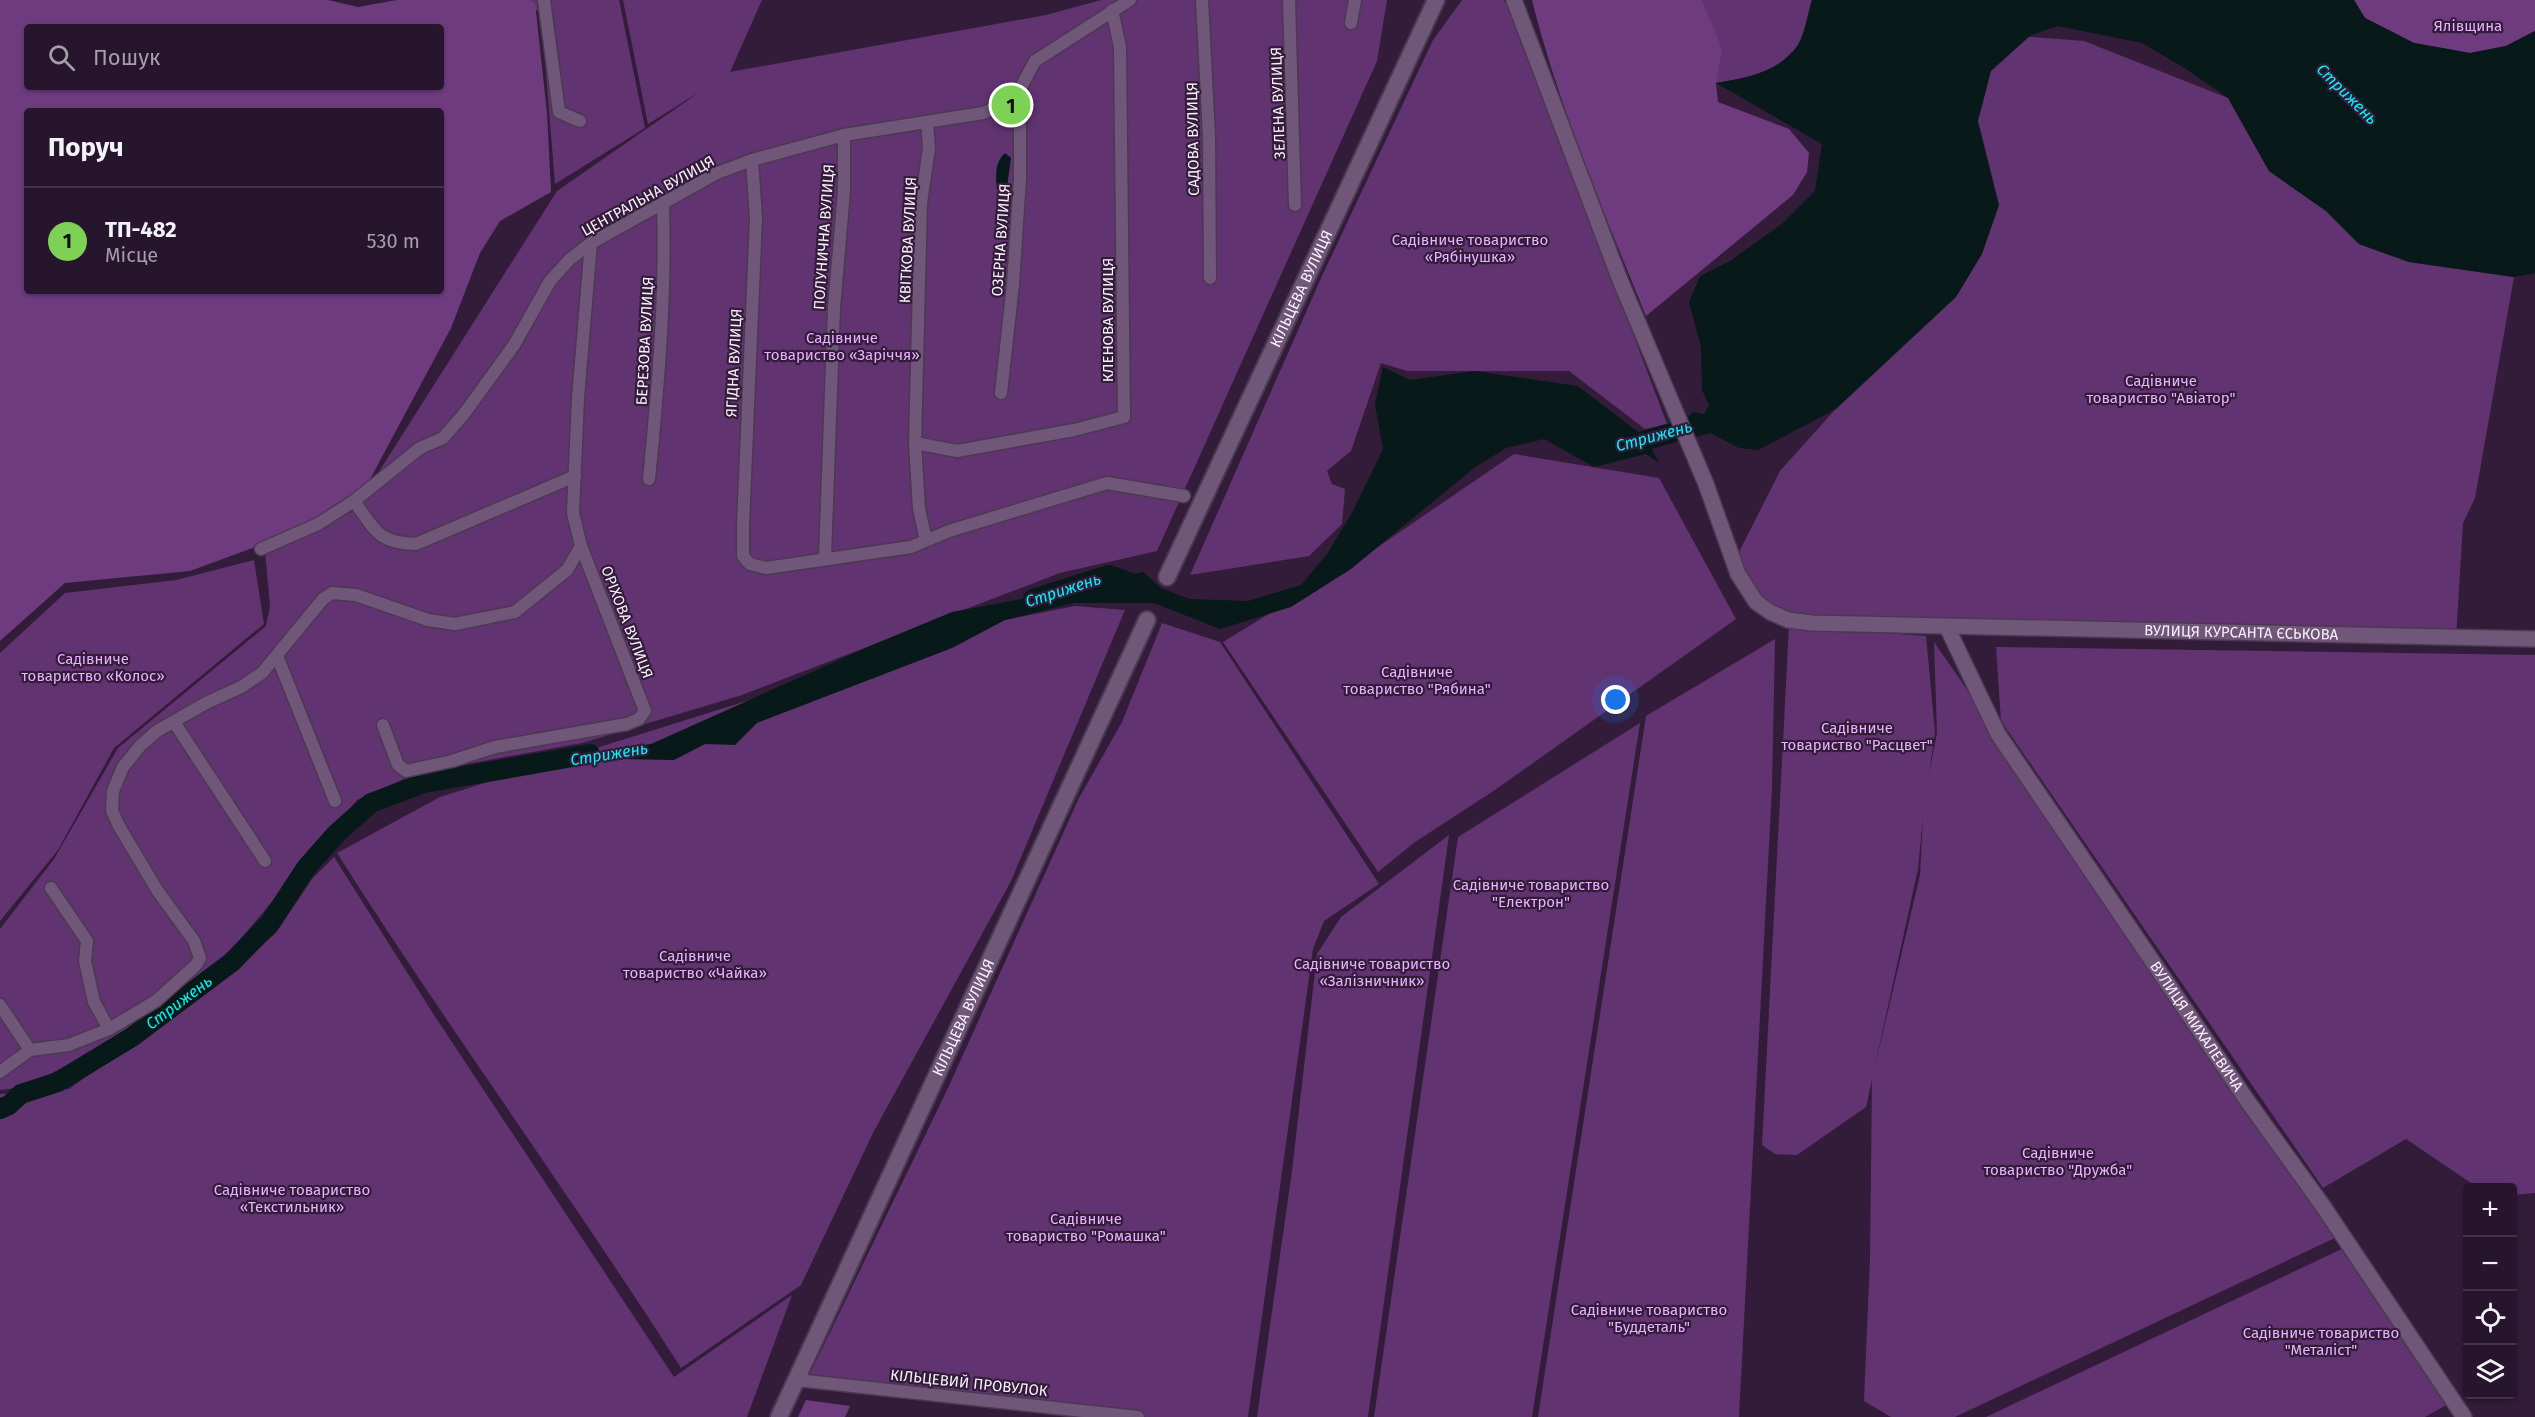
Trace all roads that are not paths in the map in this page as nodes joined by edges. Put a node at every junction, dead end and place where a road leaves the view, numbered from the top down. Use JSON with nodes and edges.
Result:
{"nodes":[{"id":1,"x":544,"y":0,"type":"edge"},
{"id":2,"x":1130,"y":0,"type":"edge"},
{"id":3,"x":1202,"y":0,"type":"edge"},
{"id":4,"x":1289,"y":0,"type":"edge"},
{"id":5,"x":1355,"y":0,"type":"edge"},
{"id":6,"x":1436,"y":0,"type":"edge"},
{"id":7,"x":1514,"y":0,"type":"edge"},
{"id":8,"x":1112,"y":10,"type":"junction"},
{"id":9,"x":1351,"y":23,"type":"dead end"},
{"id":10,"x":1020,"y":89,"type":"junction"},
{"id":11,"x":580,"y":121,"type":"dead end"},
{"id":12,"x":927,"y":122,"type":"junction"},
{"id":13,"x":844,"y":135,"type":"junction"},
{"id":14,"x":752,"y":160,"type":"junction"},
{"id":15,"x":663,"y":205,"type":"junction"},
{"id":16,"x":1295,"y":205,"type":"dead end"},
{"id":17,"x":591,"y":243,"type":"junction"},
{"id":18,"x":1210,"y":278,"type":"dead end"},
{"id":19,"x":1001,"y":393,"type":"dead end"},
{"id":20,"x":915,"y":443,"type":"junction"},
{"id":21,"x":575,"y":476,"type":"junction"},
{"id":22,"x":649,"y":479,"type":"dead end"},
{"id":23,"x":1184,"y":496,"type":"dead end"},
{"id":24,"x":354,"y":501,"type":"junction"},
{"id":25,"x":926,"y":540,"type":"junction"},
{"id":26,"x":581,"y":546,"type":"junction"},
{"id":27,"x":261,"y":549,"type":"dead end"},
{"id":28,"x":825,"y":558,"type":"junction"},
{"id":29,"x":1167,"y":577,"type":"dead end"},
{"id":30,"x":1147,"y":620,"type":"dead end"},
{"id":31,"x":1947,"y":627,"type":"junction"},
{"id":32,"x":2535,"y":639,"type":"edge"},
{"id":33,"x":277,"y":656,"type":"junction"},
{"id":34,"x":174,"y":722,"type":"junction"},
{"id":35,"x":383,"y":725,"type":"dead end"},
{"id":36,"x":335,"y":801,"type":"dead end"},
{"id":37,"x":265,"y":861,"type":"dead end"},
{"id":38,"x":51,"y":888,"type":"dead end"},
{"id":39,"x":0,"y":1005,"type":"edge"},
{"id":40,"x":109,"y":1029,"type":"junction"},
{"id":41,"x":30,"y":1050,"type":"junction"},
{"id":42,"x":0,"y":1072,"type":"edge"},
{"id":43,"x":797,"y":1380,"type":"junction"},
{"id":44,"x":779,"y":1417,"type":"edge"},
{"id":45,"x":1138,"y":1417,"type":"edge"},
{"id":46,"x":2464,"y":1417,"type":"edge"}],
"edges":[{"from":1,"to":11,"type":"street"},
{"from":2,"to":8,"type":"street","name":"ЦЕНТРАЛЬНА ВУЛИЦЯ"},
{"from":3,"to":18,"type":"street","name":"САДОВА ВУЛИЦЯ"},
{"from":4,"to":16,"type":"street","name":"ЗЕЛЕНА ВУЛИЦЯ"},
{"from":5,"to":9,"type":"street"},
{"from":6,"to":29,"type":"main road","name":"КІЛЬЦЕВА ВУЛИЦЯ"},
{"from":7,"to":31,"type":"street","name":"ВУЛИЦЯ КУРСАНТА ЄСЬКОВА"},
{"from":8,"to":10,"type":"street","name":"ЦЕНТРАЛЬНА ВУЛИЦЯ"},
{"from":8,"to":20,"type":"street","name":"КЛЕНОВА ВУЛИЦЯ"},
{"from":10,"to":12,"type":"street","name":"ЦЕНТРАЛЬНА ВУЛИЦЯ"},
{"from":10,"to":19,"type":"street","name":"ОЗЕРНА ВУЛИЦЯ"},
{"from":12,"to":13,"type":"street","name":"ЦЕНТРАЛЬНА ВУЛИЦЯ"},
{"from":12,"to":20,"type":"street","name":"КВІТКОВА ВУЛИЦЯ"},
{"from":13,"to":14,"type":"street","name":"ЦЕНТРАЛЬНА ВУЛИЦЯ"},
{"from":13,"to":28,"type":"street","name":"ПОЛУНИЧНА ВУЛИЦЯ"},
{"from":14,"to":15,"type":"street","name":"ЦЕНТРАЛЬНА ВУЛИЦЯ"},
{"from":14,"to":28,"type":"street","name":"ЯГІДНА ВУЛИЦЯ"},
{"from":15,"to":17,"type":"street","name":"ЦЕНТРАЛЬНА ВУЛИЦЯ"},
{"from":15,"to":22,"type":"street","name":"БЕРЕЗОВА ВУЛИЦЯ"},
{"from":17,"to":21,"type":"street","name":"ОРІХОВА ВУЛИЦЯ"},
{"from":17,"to":24,"type":"street","name":"ЦЕНТРАЛЬНА ВУЛИЦЯ"},
{"from":20,"to":25,"type":"street","name":"КВІТКОВА ВУЛИЦЯ"},
{"from":21,"to":24,"type":"street"},
{"from":21,"to":26,"type":"street","name":"ОРІХОВА ВУЛИЦЯ"},
{"from":23,"to":25,"type":"street"},
{"from":24,"to":27,"type":"street","name":"ЦЕНТРАЛЬНА ВУЛИЦЯ"},
{"from":25,"to":28,"type":"street"},
{"from":26,"to":33,"type":"street"},
{"from":26,"to":35,"type":"street","name":"ОРІХОВА ВУЛИЦЯ"},
{"from":30,"to":43,"type":"main road","name":"КІЛЬЦЕВА ВУЛИЦЯ"},
{"from":31,"to":32,"type":"street","name":"ВУЛИЦЯ КУРСАНТА ЄСЬКОВА"},
{"from":31,"to":46,"type":"street","name":"ВУЛИЦЯ МИХАЛЕВИЧА"},
{"from":33,"to":34,"type":"street"},
{"from":33,"to":36,"type":"street"},
{"from":34,"to":37,"type":"street"},
{"from":34,"to":40,"type":"street"},
{"from":38,"to":40,"type":"street"},
{"from":39,"to":41,"type":"street"},
{"from":40,"to":41,"type":"street"},
{"from":41,"to":42,"type":"street"},
{"from":43,"to":44,"type":"main road","name":"КІЛЬЦЕВА ВУЛИЦЯ"},
{"from":43,"to":45,"type":"street","name":"КІЛЬЦЕВИЙ ПРОВУЛОК"}]}
